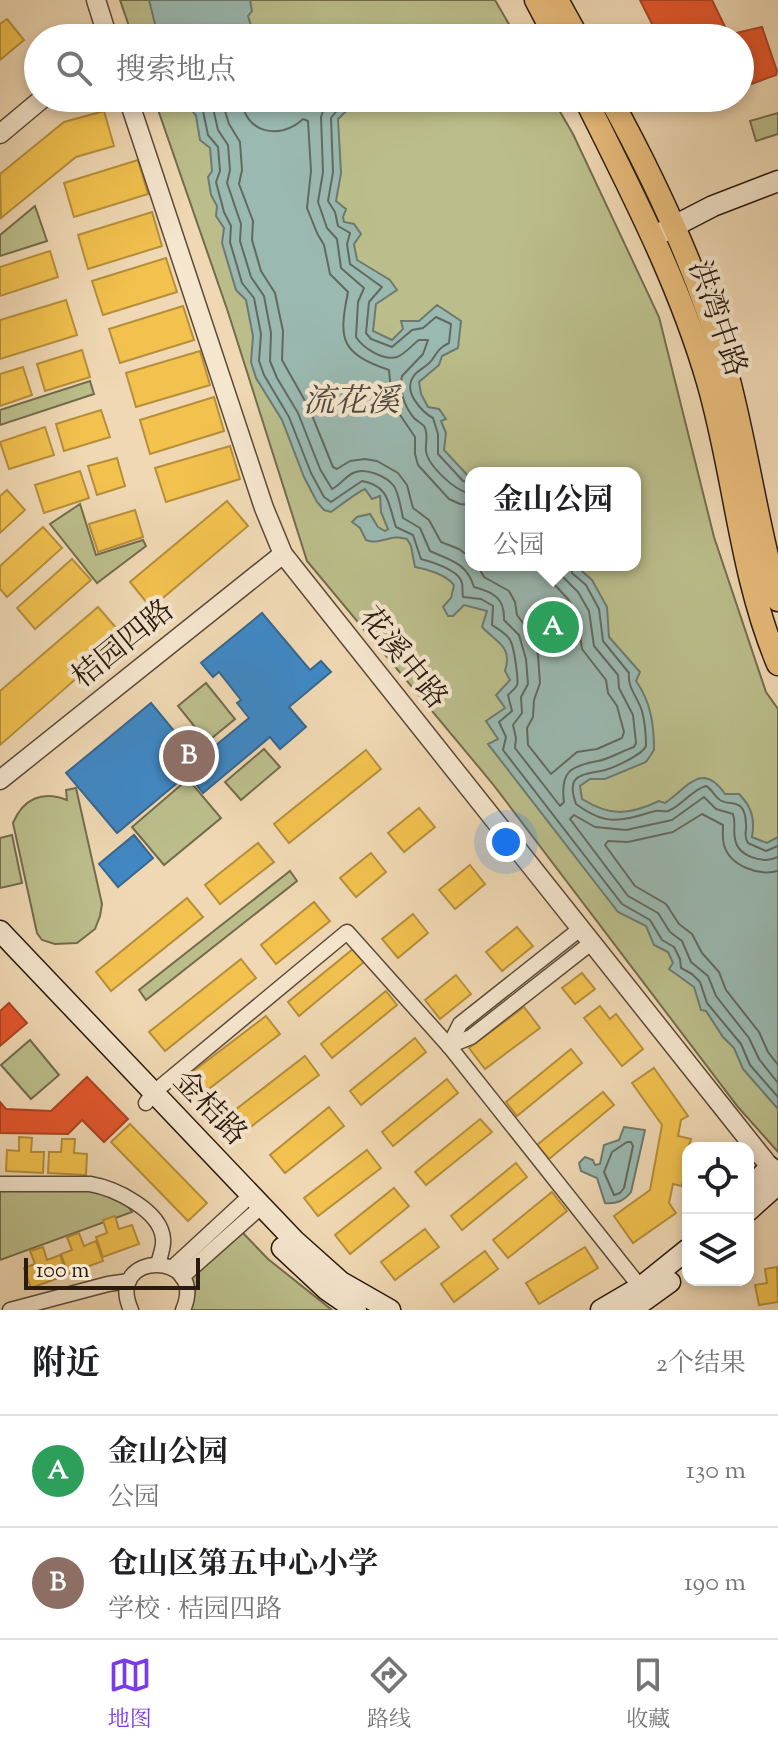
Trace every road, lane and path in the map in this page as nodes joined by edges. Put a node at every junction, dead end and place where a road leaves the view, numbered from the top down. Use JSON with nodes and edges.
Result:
{"nodes":[{"id":1,"x":96,"y":0,"type":"edge"},
{"id":2,"x":536,"y":0,"type":"edge"},
{"id":3,"x":557,"y":0,"type":"edge"},
{"id":4,"x":104,"y":24,"type":"edge"},
{"id":5,"x":549,"y":24,"type":"edge"},
{"id":6,"x":570,"y":24,"type":"edge"},
{"id":7,"x":26,"y":112,"type":"edge"},
{"id":8,"x":133,"y":112,"type":"edge"},
{"id":9,"x":593,"y":112,"type":"edge"},
{"id":10,"x":617,"y":112,"type":"edge"},
{"id":11,"x":0,"y":134,"type":"edge"},
{"id":12,"x":778,"y":181,"type":"edge"},
{"id":13,"x":663,"y":232,"type":"junction"},
{"id":14,"x":283,"y":554,"type":"junction"},
{"id":15,"x":778,"y":600,"type":"edge"},
{"id":16,"x":778,"y":664,"type":"edge"},
{"id":17,"x":0,"y":780,"type":"edge"},
{"id":18,"x":0,"y":931,"type":"edge"},
{"id":19,"x":585,"y":936,"type":"junction"},
{"id":20,"x":0,"y":948,"type":"edge"},
{"id":21,"x":449,"y":1046,"type":"junction"},
{"id":22,"x":149,"y":1098,"type":"junction"},
{"id":23,"x":775,"y":1176,"type":"edge"},
{"id":24,"x":0,"y":1184,"type":"edge"},
{"id":25,"x":754,"y":1187,"type":"edge"},
{"id":26,"x":754,"y":1203,"type":"edge"},
{"id":27,"x":251,"y":1206,"type":"junction"},
{"id":28,"x":682,"y":1255,"type":"edge"},
{"id":29,"x":171,"y":1269,"type":"junction"},
{"id":30,"x":682,"y":1271,"type":"edge"},
{"id":31,"x":129,"y":1281,"type":"junction"},
{"id":32,"x":645,"y":1293,"type":"junction"},
{"id":33,"x":10,"y":1310,"type":"edge"},
{"id":34,"x":131,"y":1310,"type":"edge"},
{"id":35,"x":183,"y":1310,"type":"edge"},
{"id":36,"x":356,"y":1310,"type":"edge"},
{"id":37,"x":390,"y":1310,"type":"edge"},
{"id":38,"x":601,"y":1310,"type":"edge"},
{"id":39,"x":631,"y":1310,"type":"edge"}],
"edges":[{"from":1,"to":4,"type":"street"},
{"from":2,"to":5,"type":"main road"},
{"from":3,"to":6,"type":"main road"},
{"from":7,"to":11,"type":"street"},
{"from":8,"to":14,"type":"street","name":"花溪中路"},
{"from":9,"to":13,"type":"main road","name":"洪湾中路"},
{"from":10,"to":13,"type":"main road"},
{"from":12,"to":13,"type":"main road"},
{"from":13,"to":15,"type":"main road"},
{"from":13,"to":16,"type":"main road","name":"洪湾中路"},
{"from":14,"to":17,"type":"street","name":"桔园四路"},
{"from":14,"to":19,"type":"street","name":"花溪中路"},
{"from":18,"to":22,"type":"main road","name":"金桔路"},
{"from":19,"to":21,"type":"street"},
{"from":19,"to":23,"type":"street","name":"花溪中路"},
{"from":20,"to":22,"type":"main road"},
{"from":21,"to":22,"type":"street"},
{"from":21,"to":32,"type":"street"},
{"from":22,"to":27,"type":"main road","name":"金桔路"},
{"from":23,"to":25,"type":"main road"},
{"from":23,"to":26,"type":"main road"},
{"from":24,"to":29,"type":"street"},
{"from":27,"to":29,"type":"street"},
{"from":27,"to":36,"type":"main road"},
{"from":27,"to":37,"type":"main road","name":"金桔路"},
{"from":28,"to":32,"type":"main road"},
{"from":29,"to":31,"type":"street"},
{"from":29,"to":35,"type":"street"},
{"from":30,"to":32,"type":"main road"},
{"from":31,"to":33,"type":"street"},
{"from":31,"to":34,"type":"street"},
{"from":32,"to":38,"type":"main road"},
{"from":32,"to":39,"type":"main road"}]}
